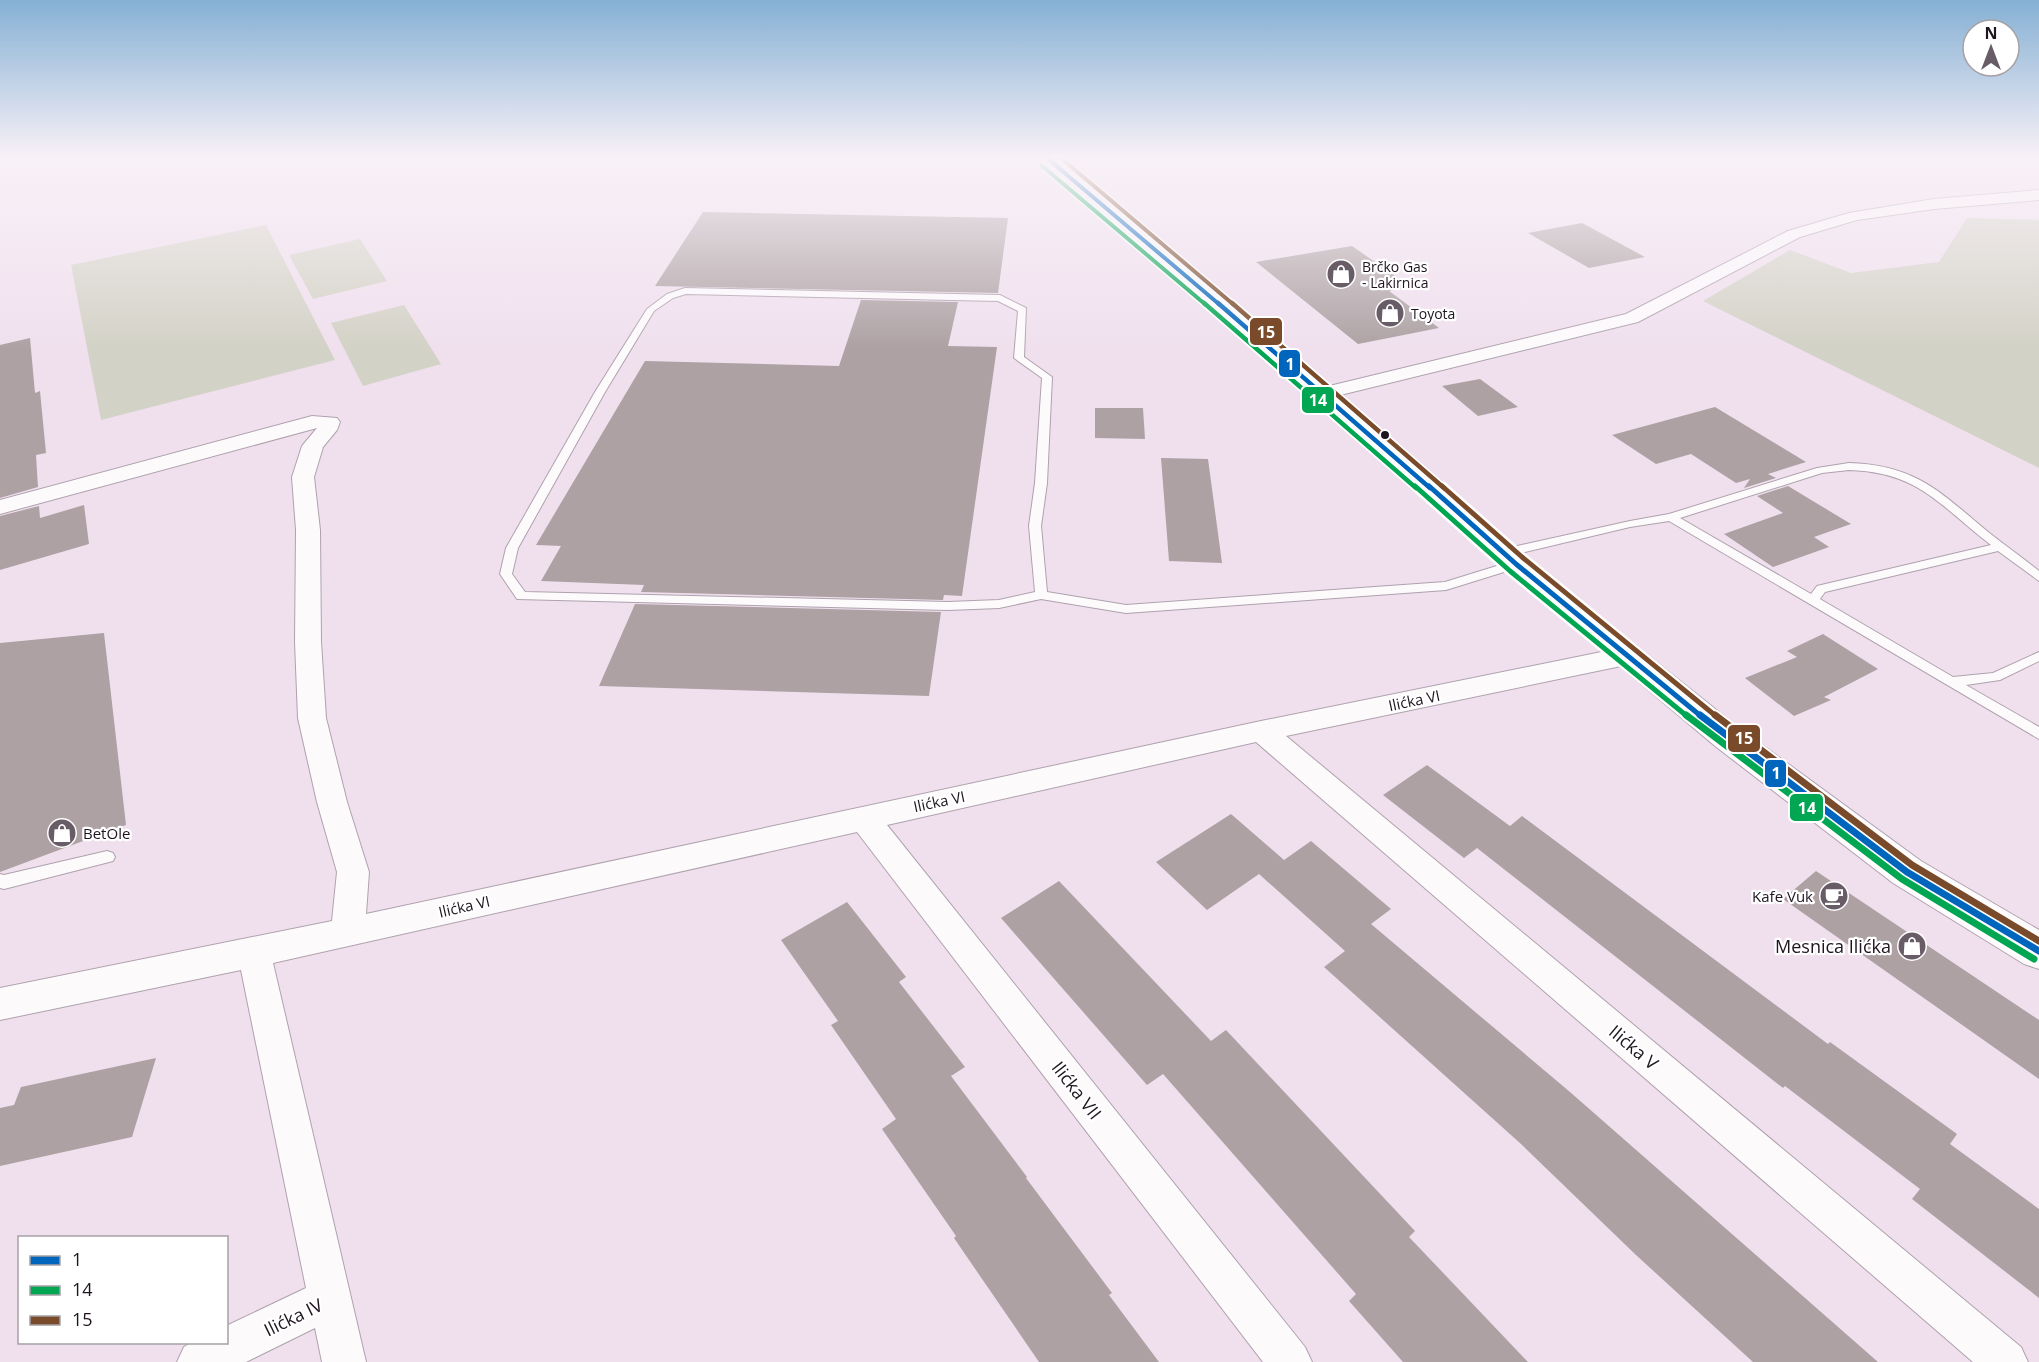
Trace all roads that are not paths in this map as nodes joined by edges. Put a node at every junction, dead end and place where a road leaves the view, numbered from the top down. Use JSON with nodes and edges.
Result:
{"nodes":[{"id":1,"x":1122,"y":222,"type":"edge"},
{"id":2,"x":1836,"y":222,"type":"edge"},
{"id":3,"x":1324,"y":393,"type":"junction"},
{"id":4,"x":0,"y":507,"type":"edge"},
{"id":5,"x":1671,"y":517,"type":"junction"},
{"id":6,"x":2000,"y":547,"type":"junction"},
{"id":7,"x":1510,"y":558,"type":"junction"},
{"id":8,"x":2039,"y":577,"type":"edge"},
{"id":9,"x":1041,"y":595,"type":"junction"},
{"id":10,"x":1813,"y":599,"type":"junction"},
{"id":11,"x":1626,"y":656,"type":"junction"},
{"id":12,"x":2039,"y":656,"type":"edge"},
{"id":13,"x":1951,"y":682,"type":"junction"},
{"id":14,"x":1261,"y":731,"type":"junction"},
{"id":15,"x":2039,"y":734,"type":"edge"},
{"id":16,"x":863,"y":817,"type":"junction"},
{"id":17,"x":1839,"y":822,"type":"junction"},
{"id":18,"x":107,"y":857,"type":"dead end"},
{"id":19,"x":0,"y":881,"type":"edge"},
{"id":20,"x":2039,"y":931,"type":"edge"},
{"id":21,"x":348,"y":932,"type":"junction"},
{"id":22,"x":2039,"y":951,"type":"edge"},
{"id":23,"x":254,"y":953,"type":"junction"},
{"id":24,"x":0,"y":1004,"type":"edge"},
{"id":25,"x":329,"y":1299,"type":"junction"},
{"id":26,"x":199,"y":1362,"type":"edge"},
{"id":27,"x":344,"y":1362,"type":"edge"},
{"id":28,"x":1290,"y":1362,"type":"edge"},
{"id":29,"x":2006,"y":1362,"type":"edge"}],
"edges":[{"from":1,"to":3,"type":"main road"},
{"from":2,"to":3,"type":"street"},
{"from":3,"to":7,"type":"main road"},
{"from":4,"to":21,"type":"street"},
{"from":5,"to":6,"type":"lane"},
{"from":5,"to":7,"type":"lane"},
{"from":5,"to":10,"type":"lane"},
{"from":6,"to":8,"type":"lane"},
{"from":6,"to":10,"type":"lane"},
{"from":7,"to":9,"type":"lane"},
{"from":7,"to":11,"type":"main road"},
{"from":9,"to":9,"type":"lane"},
{"from":10,"to":13,"type":"lane"},
{"from":11,"to":14,"type":"street","name":"Ilićka VI"},
{"from":11,"to":17,"type":"main road"},
{"from":12,"to":13,"type":"lane"},
{"from":13,"to":15,"type":"lane"},
{"from":14,"to":16,"type":"street","name":"Ilićka VI"},
{"from":14,"to":29,"type":"street","name":"Ilićka V"},
{"from":16,"to":21,"type":"street","name":"Ilićka VI"},
{"from":16,"to":28,"type":"street","name":"Ilićka VII"},
{"from":17,"to":20,"type":"main road"},
{"from":17,"to":22,"type":"main road"},
{"from":18,"to":19,"type":"lane"},
{"from":21,"to":23,"type":"street","name":"Ilićka VI"},
{"from":23,"to":24,"type":"street","name":"Ilićka VI"},
{"from":23,"to":25,"type":"street"},
{"from":25,"to":26,"type":"street","name":"Ilićka IV"},
{"from":25,"to":27,"type":"street","name":"Ilićka IV"}]}
